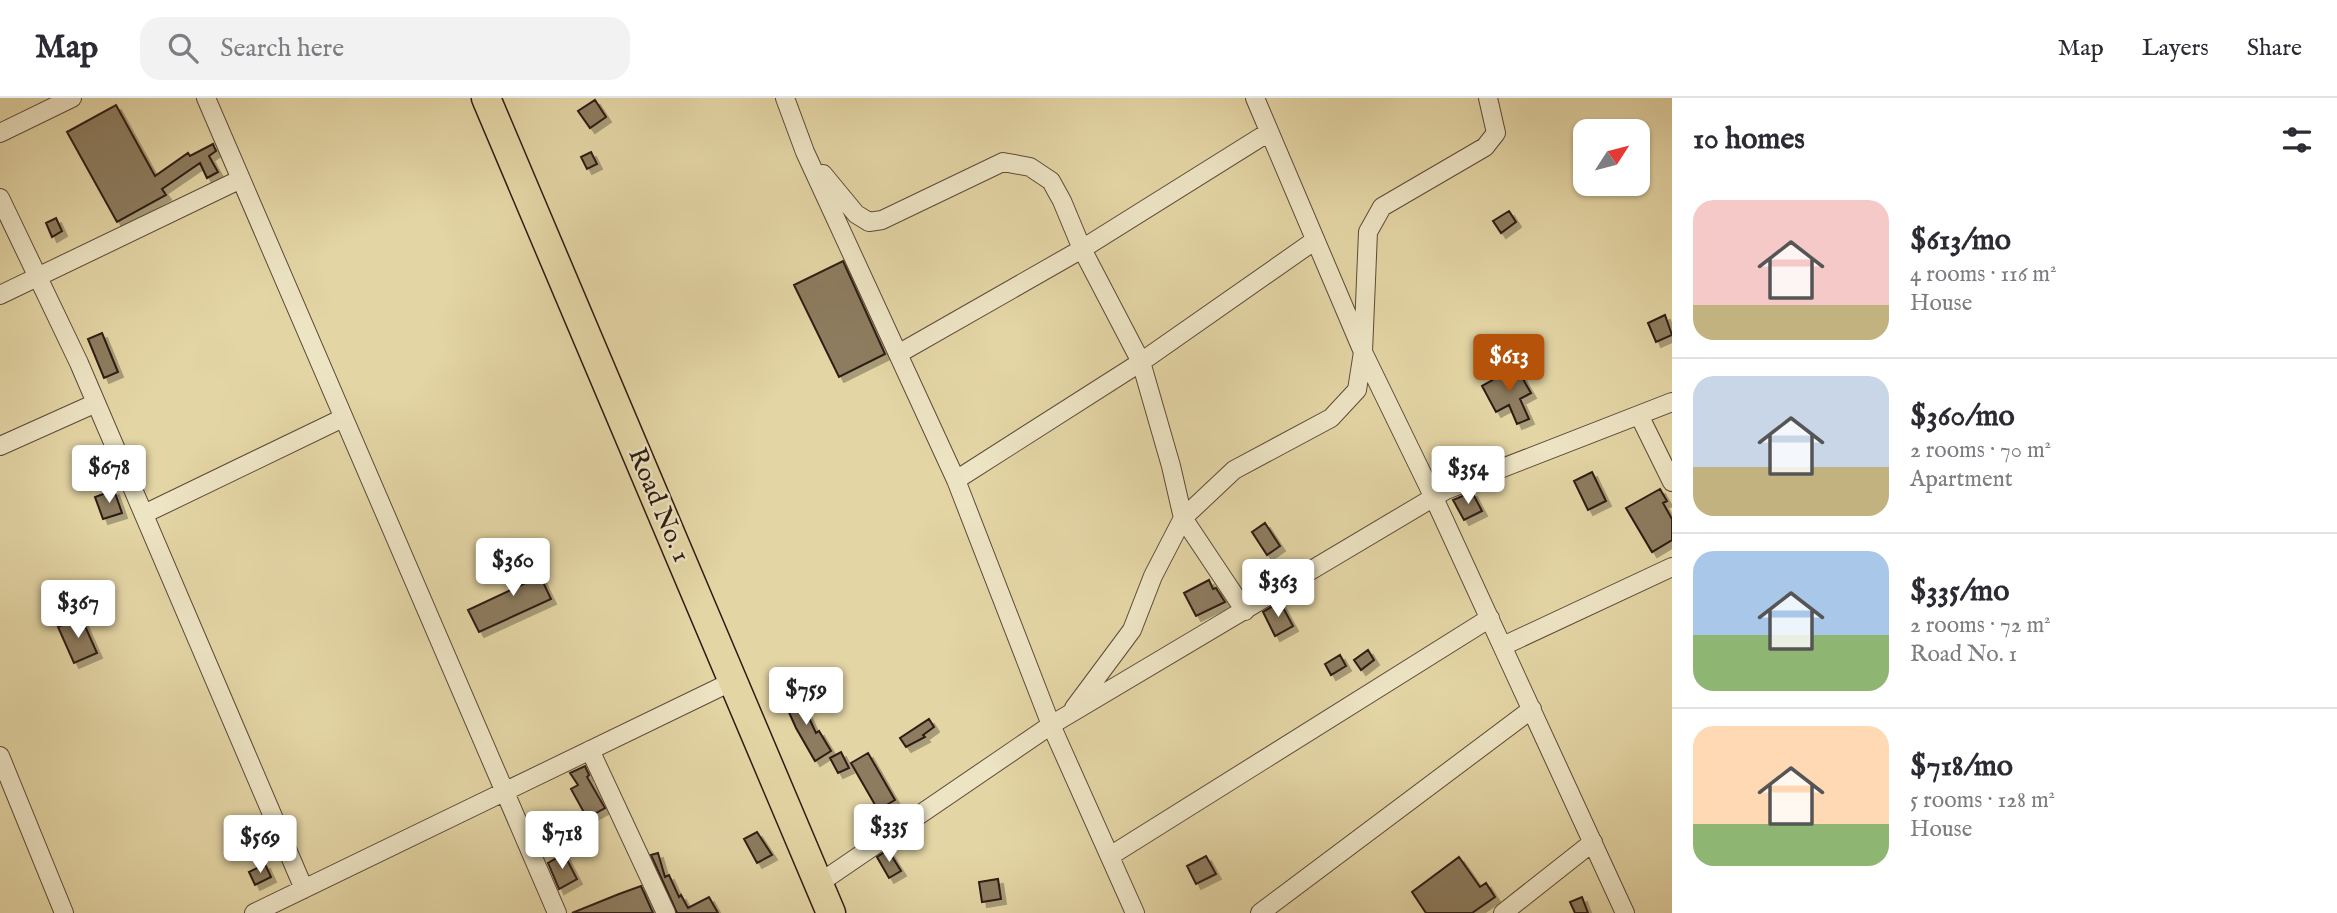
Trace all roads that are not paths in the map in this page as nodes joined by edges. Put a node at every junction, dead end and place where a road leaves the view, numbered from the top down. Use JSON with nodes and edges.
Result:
{"nodes":[{"id":1,"x":72,"y":98,"type":"edge"},
{"id":2,"x":206,"y":98,"type":"edge"},
{"id":3,"x":486,"y":98,"type":"edge"},
{"id":4,"x":785,"y":98,"type":"edge"},
{"id":5,"x":1255,"y":98,"type":"edge"},
{"id":6,"x":1488,"y":98,"type":"edge"},
{"id":7,"x":1269,"y":132,"type":"junction"},
{"id":8,"x":0,"y":133,"type":"edge"},
{"id":9,"x":806,"y":152,"type":"junction"},
{"id":10,"x":241,"y":179,"type":"junction"},
{"id":11,"x":0,"y":198,"type":"edge"},
{"id":12,"x":1314,"y":241,"type":"junction"},
{"id":13,"x":1082,"y":249,"type":"junction"},
{"id":14,"x":38,"y":278,"type":"junction"},
{"id":15,"x":0,"y":295,"type":"edge"},
{"id":16,"x":1363,"y":352,"type":"junction"},
{"id":17,"x":898,"y":354,"type":"junction"},
{"id":18,"x":1141,"y":362,"type":"junction"},
{"id":19,"x":1672,"y":402,"type":"edge"},
{"id":20,"x":96,"y":403,"type":"junction"},
{"id":21,"x":1639,"y":415,"type":"junction"},
{"id":22,"x":343,"y":418,"type":"junction"},
{"id":23,"x":0,"y":446,"type":"edge"},
{"id":24,"x":956,"y":480,"type":"junction"},
{"id":25,"x":1672,"y":482,"type":"edge"},
{"id":26,"x":1434,"y":498,"type":"junction"},
{"id":27,"x":144,"y":514,"type":"junction"},
{"id":28,"x":1183,"y":518,"type":"junction"},
{"id":29,"x":1672,"y":568,"type":"edge"},
{"id":30,"x":1245,"y":611,"type":"junction"},
{"id":31,"x":1490,"y":618,"type":"junction"},
{"id":32,"x":1503,"y":646,"type":"junction"},
{"id":33,"x":733,"y":681,"type":"junction"},
{"id":34,"x":1532,"y":709,"type":"junction"},
{"id":35,"x":1070,"y":714,"type":"junction"},
{"id":36,"x":1051,"y":725,"type":"junction"},
{"id":37,"x":590,"y":750,"type":"junction"},
{"id":38,"x":0,"y":756,"type":"edge"},
{"id":39,"x":504,"y":792,"type":"junction"},
{"id":40,"x":1593,"y":842,"type":"junction"},
{"id":41,"x":1110,"y":856,"type":"junction"},
{"id":42,"x":818,"y":884,"type":"junction"},
{"id":43,"x":304,"y":889,"type":"junction"},
{"id":44,"x":64,"y":913,"type":"edge"},
{"id":45,"x":254,"y":913,"type":"edge"},
{"id":46,"x":557,"y":913,"type":"edge"},
{"id":47,"x":666,"y":913,"type":"edge"},
{"id":48,"x":831,"y":913,"type":"edge"},
{"id":49,"x":1135,"y":913,"type":"edge"},
{"id":50,"x":1260,"y":913,"type":"edge"},
{"id":51,"x":1503,"y":913,"type":"edge"},
{"id":52,"x":1625,"y":913,"type":"edge"}],
"edges":[{"from":1,"to":8,"type":"street"},
{"from":2,"to":10,"type":"street"},
{"from":3,"to":33,"type":"highway","name":"Road No. 1"},
{"from":4,"to":9,"type":"street"},
{"from":5,"to":7,"type":"street"},
{"from":6,"to":16,"type":"street"},
{"from":7,"to":12,"type":"street"},
{"from":7,"to":13,"type":"street"},
{"from":9,"to":13,"type":"street"},
{"from":9,"to":17,"type":"street"},
{"from":10,"to":14,"type":"street"},
{"from":10,"to":22,"type":"street"},
{"from":11,"to":14,"type":"street"},
{"from":12,"to":16,"type":"street"},
{"from":12,"to":18,"type":"street"},
{"from":13,"to":17,"type":"street"},
{"from":13,"to":18,"type":"street"},
{"from":14,"to":15,"type":"street"},
{"from":14,"to":20,"type":"street"},
{"from":16,"to":26,"type":"street"},
{"from":16,"to":28,"type":"street"},
{"from":17,"to":24,"type":"street"},
{"from":18,"to":24,"type":"street"},
{"from":18,"to":28,"type":"street"},
{"from":19,"to":21,"type":"street"},
{"from":20,"to":23,"type":"street"},
{"from":20,"to":27,"type":"street"},
{"from":21,"to":25,"type":"street"},
{"from":21,"to":26,"type":"street"},
{"from":22,"to":27,"type":"street"},
{"from":22,"to":39,"type":"street"},
{"from":24,"to":36,"type":"street"},
{"from":26,"to":30,"type":"street"},
{"from":26,"to":31,"type":"street"},
{"from":27,"to":43,"type":"street"},
{"from":28,"to":30,"type":"street"},
{"from":28,"to":35,"type":"street"},
{"from":29,"to":32,"type":"street"},
{"from":30,"to":35,"type":"street"},
{"from":31,"to":32,"type":"street"},
{"from":31,"to":41,"type":"street"},
{"from":32,"to":34,"type":"street"},
{"from":33,"to":37,"type":"street"},
{"from":33,"to":42,"type":"highway","name":"Road No. 1"},
{"from":34,"to":40,"type":"street"},
{"from":34,"to":50,"type":"street"},
{"from":35,"to":36,"type":"street"},
{"from":36,"to":41,"type":"street"},
{"from":36,"to":42,"type":"street"},
{"from":37,"to":39,"type":"street"},
{"from":37,"to":47,"type":"street"},
{"from":38,"to":44,"type":"street"},
{"from":39,"to":43,"type":"street"},
{"from":39,"to":46,"type":"street"},
{"from":40,"to":51,"type":"street"},
{"from":40,"to":52,"type":"street"},
{"from":41,"to":49,"type":"street"},
{"from":42,"to":48,"type":"highway","name":"Road No. 1"},
{"from":43,"to":45,"type":"street"}]}
